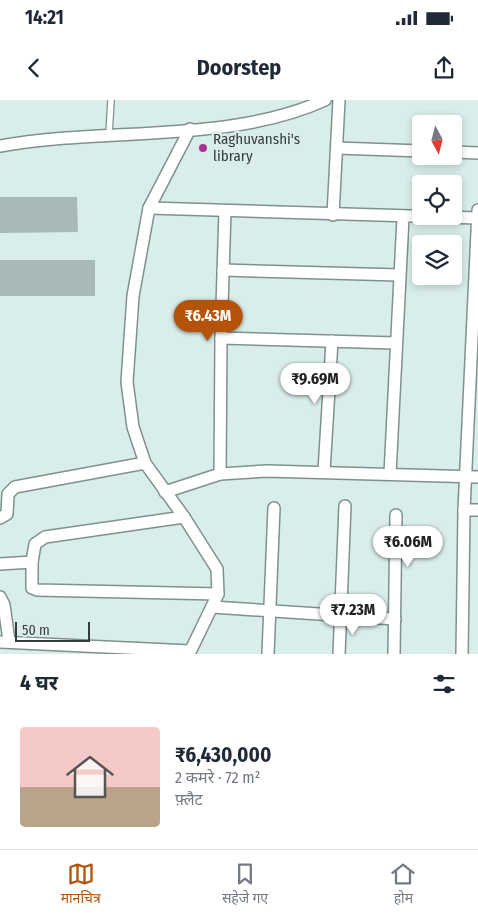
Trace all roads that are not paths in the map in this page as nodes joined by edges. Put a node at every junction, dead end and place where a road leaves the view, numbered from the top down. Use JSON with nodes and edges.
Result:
{"nodes":[{"id":1,"x":111,"y":100,"type":"edge"},
{"id":2,"x":325,"y":100,"type":"edge"},
{"id":3,"x":339,"y":100,"type":"edge"},
{"id":4,"x":190,"y":129,"type":"junction"},
{"id":5,"x":109,"y":134,"type":"junction"},
{"id":6,"x":0,"y":146,"type":"edge"},
{"id":7,"x":337,"y":148,"type":"junction"},
{"id":8,"x":412,"y":151,"type":"edge"},
{"id":9,"x":462,"y":152,"type":"edge"},
{"id":10,"x":478,"y":152,"type":"edge"},
{"id":11,"x":148,"y":208,"type":"junction"},
{"id":12,"x":478,"y":210,"type":"edge"},
{"id":13,"x":226,"y":211,"type":"junction"},
{"id":14,"x":333,"y":215,"type":"junction"},
{"id":15,"x":403,"y":218,"type":"junction"},
{"id":16,"x":478,"y":218,"type":"edge"},
{"id":17,"x":223,"y":270,"type":"junction"},
{"id":18,"x":398,"y":275,"type":"junction"},
{"id":19,"x":475,"y":328,"type":"edge"},
{"id":20,"x":221,"y":338,"type":"junction"},
{"id":21,"x":332,"y":341,"type":"junction"},
{"id":22,"x":396,"y":343,"type":"junction"},
{"id":23,"x":474,"y":397,"type":"edge"},
{"id":24,"x":145,"y":463,"type":"junction"},
{"id":25,"x":324,"y":471,"type":"junction"},
{"id":26,"x":220,"y":474,"type":"junction"},
{"id":27,"x":390,"y":474,"type":"junction"},
{"id":28,"x":472,"y":478,"type":"edge"},
{"id":29,"x":165,"y":492,"type":"junction"},
{"id":30,"x":345,"y":506,"type":"dead end"},
{"id":31,"x":274,"y":508,"type":"dead end"},
{"id":32,"x":464,"y":510,"type":"junction"},
{"id":33,"x":478,"y":510,"type":"edge"},
{"id":34,"x":396,"y":515,"type":"dead end"},
{"id":35,"x":184,"y":517,"type":"junction"},
{"id":36,"x":0,"y":518,"type":"edge"},
{"id":37,"x":32,"y":562,"type":"junction"},
{"id":38,"x":0,"y":564,"type":"edge"},
{"id":39,"x":218,"y":594,"type":"junction"},
{"id":40,"x":0,"y":597,"type":"edge"},
{"id":41,"x":212,"y":608,"type":"junction"},
{"id":42,"x":270,"y":611,"type":"junction"},
{"id":43,"x":340,"y":616,"type":"junction"},
{"id":44,"x":395,"y":619,"type":"junction"},
{"id":45,"x":5,"y":641,"type":"edge"},
{"id":46,"x":189,"y":652,"type":"edge"},
{"id":47,"x":268,"y":654,"type":"edge"},
{"id":48,"x":340,"y":654,"type":"edge"},
{"id":49,"x":394,"y":654,"type":"edge"},
{"id":50,"x":462,"y":654,"type":"edge"}],
"edges":[{"from":1,"to":5,"type":"lane"},
{"from":2,"to":4,"type":"street"},
{"from":3,"to":7,"type":"street"},
{"from":4,"to":5,"type":"street"},
{"from":4,"to":11,"type":"street"},
{"from":5,"to":6,"type":"street"},
{"from":7,"to":8,"type":"street"},
{"from":7,"to":14,"type":"street"},
{"from":9,"to":10,"type":"street"},
{"from":11,"to":13,"type":"street"},
{"from":11,"to":24,"type":"street"},
{"from":12,"to":16,"type":"street"},
{"from":13,"to":14,"type":"street"},
{"from":13,"to":17,"type":"street"},
{"from":14,"to":15,"type":"street"},
{"from":15,"to":16,"type":"street"},
{"from":15,"to":18,"type":"street"},
{"from":16,"to":19,"type":"street"},
{"from":17,"to":18,"type":"street"},
{"from":17,"to":20,"type":"street"},
{"from":18,"to":22,"type":"street"},
{"from":19,"to":23,"type":"street"},
{"from":20,"to":21,"type":"street"},
{"from":20,"to":26,"type":"street"},
{"from":21,"to":22,"type":"street"},
{"from":21,"to":25,"type":"street"},
{"from":22,"to":27,"type":"street"},
{"from":23,"to":28,"type":"street"},
{"from":24,"to":29,"type":"street"},
{"from":24,"to":36,"type":"street"},
{"from":25,"to":26,"type":"street"},
{"from":25,"to":27,"type":"street"},
{"from":26,"to":29,"type":"street"},
{"from":27,"to":28,"type":"street"},
{"from":28,"to":32,"type":"street"},
{"from":29,"to":35,"type":"street"},
{"from":30,"to":43,"type":"street"},
{"from":31,"to":42,"type":"street"},
{"from":32,"to":33,"type":"street"},
{"from":32,"to":50,"type":"street"},
{"from":34,"to":44,"type":"street"},
{"from":35,"to":37,"type":"street"},
{"from":35,"to":39,"type":"street"},
{"from":37,"to":38,"type":"street"},
{"from":37,"to":39,"type":"street"},
{"from":39,"to":41,"type":"street"},
{"from":40,"to":45,"type":"street"},
{"from":41,"to":42,"type":"street"},
{"from":41,"to":46,"type":"street"},
{"from":42,"to":43,"type":"street"},
{"from":42,"to":47,"type":"street"},
{"from":43,"to":44,"type":"street"},
{"from":43,"to":48,"type":"street"},
{"from":44,"to":49,"type":"street"},
{"from":45,"to":46,"type":"street"}]}
